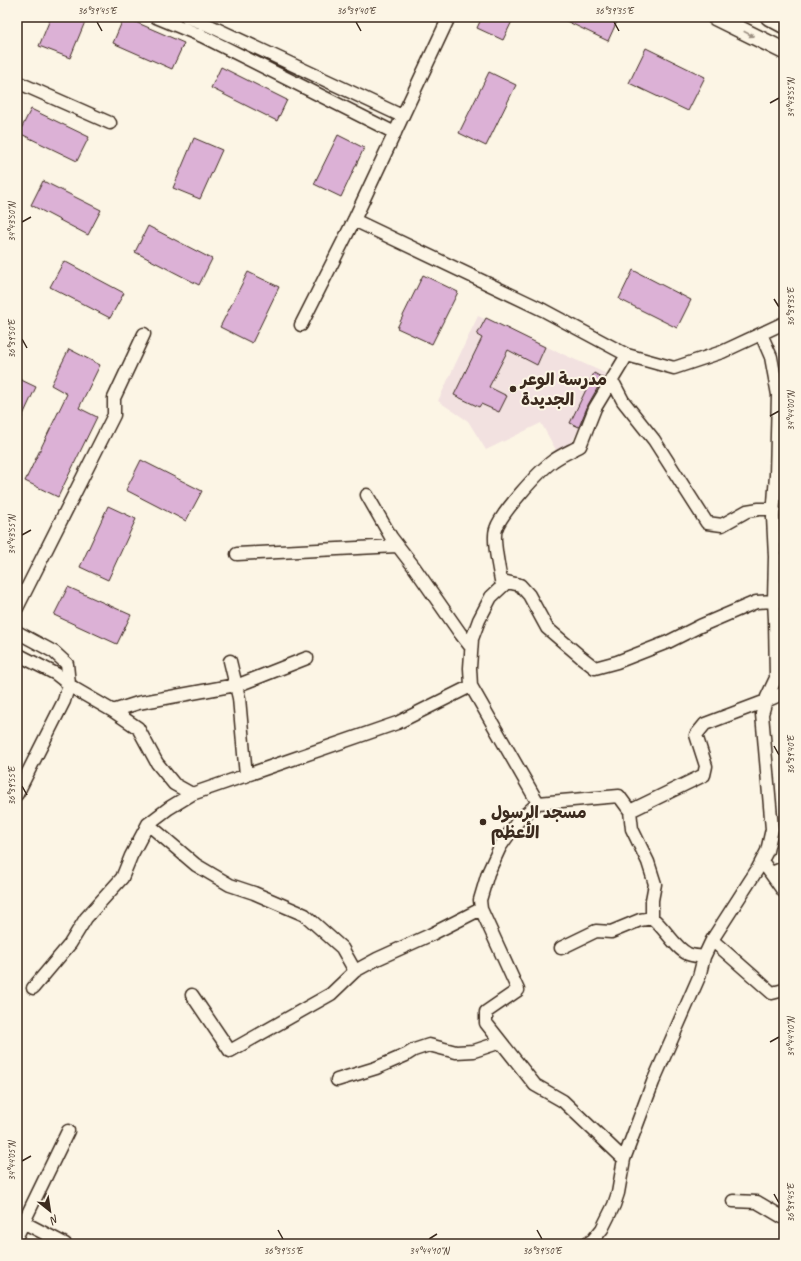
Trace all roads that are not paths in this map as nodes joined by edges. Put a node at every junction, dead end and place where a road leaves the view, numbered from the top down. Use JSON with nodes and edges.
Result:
{"nodes":[{"id":1,"x":156,"y":17,"type":"edge"},
{"id":2,"x":187,"y":17,"type":"edge"},
{"id":3,"x":449,"y":17,"type":"edge"},
{"id":4,"x":715,"y":17,"type":"edge"},
{"id":5,"x":768,"y":17,"type":"edge"},
{"id":6,"x":784,"y":25,"type":"edge"},
{"id":7,"x":784,"y":51,"type":"edge"},
{"id":8,"x":17,"y":82,"type":"edge"},
{"id":9,"x":402,"y":116,"type":"junction"},
{"id":10,"x":110,"y":123,"type":"dead end"},
{"id":11,"x":395,"y":133,"type":"junction"},
{"id":12,"x":354,"y":220,"type":"junction"},
{"id":13,"x":784,"y":323,"type":"edge"},
{"id":14,"x":301,"y":325,"type":"dead end"},
{"id":15,"x":144,"y":334,"type":"dead end"},
{"id":16,"x":761,"y":334,"type":"junction"},
{"id":17,"x":628,"y":355,"type":"junction"},
{"id":18,"x":612,"y":380,"type":"junction"},
{"id":19,"x":367,"y":495,"type":"dead end"},
{"id":20,"x":774,"y":509,"type":"junction"},
{"id":21,"x":397,"y":546,"type":"junction"},
{"id":22,"x":237,"y":554,"type":"dead end"},
{"id":23,"x":502,"y":586,"type":"junction"},
{"id":24,"x":774,"y":601,"type":"junction"},
{"id":25,"x":17,"y":608,"type":"edge"},
{"id":26,"x":17,"y":632,"type":"edge"},
{"id":27,"x":471,"y":647,"type":"junction"},
{"id":28,"x":17,"y":654,"type":"edge"},
{"id":29,"x":307,"y":658,"type":"dead end"},
{"id":30,"x":230,"y":661,"type":"dead end"},
{"id":31,"x":69,"y":684,"type":"junction"},
{"id":32,"x":235,"y":685,"type":"junction"},
{"id":33,"x":471,"y":686,"type":"junction"},
{"id":34,"x":784,"y":693,"type":"edge"},
{"id":35,"x":766,"y":701,"type":"junction"},
{"id":36,"x":113,"y":711,"type":"junction"},
{"id":37,"x":246,"y":776,"type":"junction"},
{"id":38,"x":17,"y":794,"type":"edge"},
{"id":39,"x":192,"y":794,"type":"junction"},
{"id":40,"x":538,"y":803,"type":"junction"},
{"id":41,"x":630,"y":811,"type":"junction"},
{"id":42,"x":148,"y":824,"type":"junction"},
{"id":43,"x":762,"y":861,"type":"junction"},
{"id":44,"x":784,"y":868,"type":"edge"},
{"id":45,"x":771,"y":873,"type":"junction"},
{"id":46,"x":784,"y":892,"type":"edge"},
{"id":47,"x":481,"y":909,"type":"junction"},
{"id":48,"x":652,"y":918,"type":"junction"},
{"id":49,"x":712,"y":940,"type":"junction"},
{"id":50,"x":561,"y":948,"type":"dead end"},
{"id":51,"x":704,"y":957,"type":"junction"},
{"id":52,"x":355,"y":972,"type":"junction"},
{"id":53,"x":33,"y":988,"type":"dead end"},
{"id":54,"x":784,"y":990,"type":"edge"},
{"id":55,"x":192,"y":995,"type":"dead end"},
{"id":56,"x":501,"y":1042,"type":"junction"},
{"id":57,"x":337,"y":1080,"type":"dead end"},
{"id":58,"x":68,"y":1131,"type":"dead end"},
{"id":59,"x":624,"y":1159,"type":"junction"},
{"id":60,"x":734,"y":1201,"type":"dead end"},
{"id":61,"x":784,"y":1218,"type":"edge"},
{"id":62,"x":20,"y":1221,"type":"edge"},
{"id":63,"x":17,"y":1236,"type":"edge"},
{"id":64,"x":65,"y":1244,"type":"edge"},
{"id":65,"x":587,"y":1244,"type":"edge"}],
"edges":[{"from":1,"to":11,"type":"street"},
{"from":2,"to":9,"type":"street"},
{"from":3,"to":9,"type":"street"},
{"from":4,"to":7,"type":"main road","one_way":true},
{"from":5,"to":6,"type":"main road"},
{"from":8,"to":10,"type":"street"},
{"from":9,"to":11,"type":"street"},
{"from":11,"to":12,"type":"street"},
{"from":12,"to":14,"type":"street"},
{"from":12,"to":17,"type":"street"},
{"from":13,"to":16,"type":"street"},
{"from":15,"to":25,"type":"street"},
{"from":16,"to":17,"type":"street"},
{"from":16,"to":20,"type":"street"},
{"from":17,"to":18,"type":"street"},
{"from":18,"to":20,"type":"street"},
{"from":18,"to":23,"type":"street"},
{"from":19,"to":21,"type":"street"},
{"from":20,"to":24,"type":"street"},
{"from":21,"to":22,"type":"street"},
{"from":21,"to":27,"type":"street"},
{"from":23,"to":24,"type":"street"},
{"from":23,"to":27,"type":"street"},
{"from":24,"to":35,"type":"street"},
{"from":26,"to":31,"type":"street"},
{"from":27,"to":33,"type":"street"},
{"from":28,"to":31,"type":"street"},
{"from":29,"to":32,"type":"street"},
{"from":30,"to":32,"type":"street"},
{"from":31,"to":36,"type":"street"},
{"from":31,"to":38,"type":"street"},
{"from":32,"to":36,"type":"street"},
{"from":32,"to":37,"type":"street"},
{"from":33,"to":37,"type":"street"},
{"from":33,"to":40,"type":"street"},
{"from":34,"to":35,"type":"street"},
{"from":35,"to":41,"type":"street"},
{"from":35,"to":43,"type":"street"},
{"from":36,"to":39,"type":"street"},
{"from":37,"to":39,"type":"street"},
{"from":39,"to":42,"type":"street"},
{"from":40,"to":41,"type":"street"},
{"from":40,"to":47,"type":"street"},
{"from":41,"to":48,"type":"street"},
{"from":42,"to":52,"type":"street"},
{"from":42,"to":53,"type":"street"},
{"from":43,"to":45,"type":"street"},
{"from":43,"to":49,"type":"street"},
{"from":44,"to":45,"type":"street"},
{"from":45,"to":46,"type":"street"},
{"from":47,"to":52,"type":"street"},
{"from":47,"to":56,"type":"street"},
{"from":48,"to":50,"type":"street"},
{"from":48,"to":51,"type":"street"},
{"from":49,"to":51,"type":"street"},
{"from":49,"to":54,"type":"street"},
{"from":51,"to":59,"type":"street"},
{"from":52,"to":55,"type":"street"},
{"from":56,"to":57,"type":"street"},
{"from":56,"to":59,"type":"street"},
{"from":58,"to":62,"type":"street"},
{"from":59,"to":65,"type":"street"},
{"from":60,"to":61,"type":"street"},
{"from":62,"to":63,"type":"street"},
{"from":62,"to":64,"type":"street"}]}
